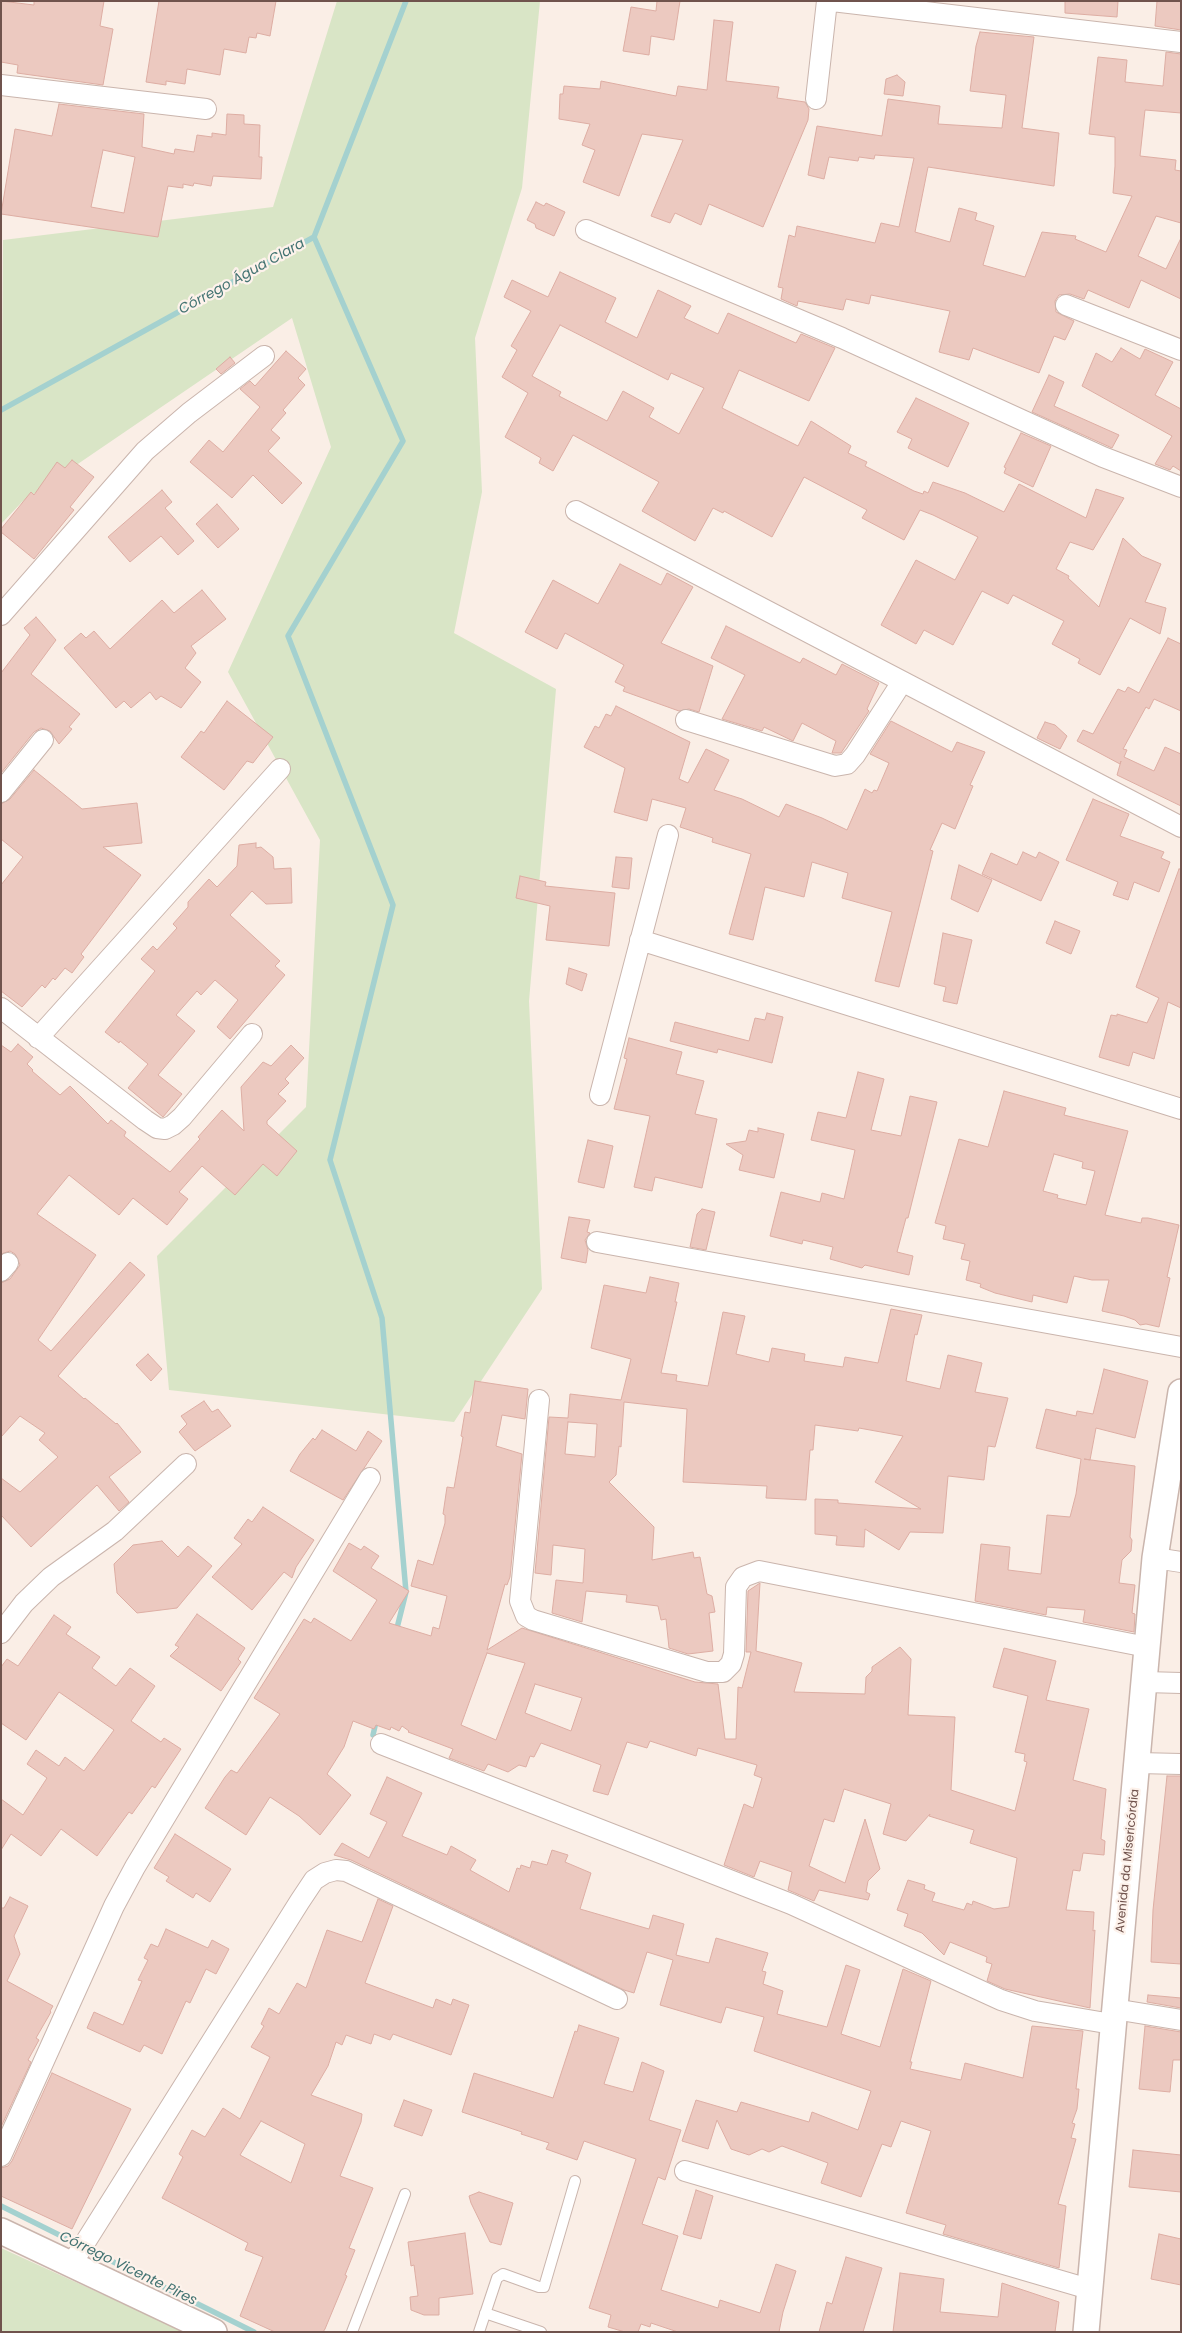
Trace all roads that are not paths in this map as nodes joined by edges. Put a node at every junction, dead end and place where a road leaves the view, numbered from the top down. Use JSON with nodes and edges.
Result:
{"nodes":[{"id":1,"x":827,"y":1,"type":"edge"},
{"id":2,"x":832,"y":1,"type":"edge"},
{"id":3,"x":1181,"y":42,"type":"edge"},
{"id":4,"x":1,"y":85,"type":"edge"},
{"id":5,"x":816,"y":99,"type":"dead end"},
{"id":6,"x":206,"y":109,"type":"dead end"},
{"id":7,"x":586,"y":230,"type":"dead end"},
{"id":8,"x":1066,"y":305,"type":"dead end"},
{"id":9,"x":1181,"y":350,"type":"edge"},
{"id":10,"x":264,"y":356,"type":"dead end"},
{"id":11,"x":1181,"y":487,"type":"edge"},
{"id":12,"x":576,"y":511,"type":"dead end"},
{"id":13,"x":1,"y":615,"type":"edge"},
{"id":14,"x":902,"y":682,"type":"junction"},
{"id":15,"x":686,"y":720,"type":"dead end"},
{"id":16,"x":43,"y":740,"type":"dead end"},
{"id":17,"x":280,"y":768,"type":"dead end"},
{"id":18,"x":1,"y":792,"type":"edge"},
{"id":19,"x":1181,"y":827,"type":"edge"},
{"id":20,"x":668,"y":835,"type":"dead end"},
{"id":21,"x":640,"y":940,"type":"junction"},
{"id":22,"x":1,"y":1008,"type":"edge"},
{"id":23,"x":252,"y":1034,"type":"dead end"},
{"id":24,"x":38,"y":1038,"type":"junction"},
{"id":25,"x":600,"y":1095,"type":"dead end"},
{"id":26,"x":1181,"y":1109,"type":"edge"},
{"id":27,"x":597,"y":1242,"type":"dead end"},
{"id":28,"x":1181,"y":1347,"type":"edge"},
{"id":29,"x":1181,"y":1392,"type":"edge"},
{"id":30,"x":539,"y":1400,"type":"dead end"},
{"id":31,"x":186,"y":1464,"type":"dead end"},
{"id":32,"x":370,"y":1478,"type":"dead end"},
{"id":33,"x":1155,"y":1558,"type":"junction"},
{"id":34,"x":1181,"y":1562,"type":"edge"},
{"id":35,"x":1,"y":1633,"type":"edge"},
{"id":36,"x":1147,"y":1648,"type":"junction"},
{"id":37,"x":1145,"y":1682,"type":"junction"},
{"id":38,"x":1181,"y":1683,"type":"edge"},
{"id":39,"x":381,"y":1744,"type":"dead end"},
{"id":40,"x":1138,"y":1763,"type":"junction"},
{"id":41,"x":1181,"y":1764,"type":"edge"},
{"id":42,"x":616,"y":1998,"type":"dead end"},
{"id":43,"x":1113,"y":2016,"type":"junction"},
{"id":44,"x":1181,"y":2020,"type":"edge"},
{"id":45,"x":1,"y":2156,"type":"edge"},
{"id":46,"x":685,"y":2171,"type":"dead end"},
{"id":47,"x":575,"y":2181,"type":"dead end"},
{"id":48,"x":405,"y":2194,"type":"dead end"},
{"id":49,"x":1,"y":2231,"type":"edge"},
{"id":50,"x":71,"y":2265,"type":"junction"},
{"id":51,"x":1089,"y":2289,"type":"junction"},
{"id":52,"x":485,"y":2313,"type":"junction"},
{"id":53,"x":214,"y":2332,"type":"edge"},
{"id":54,"x":352,"y":2332,"type":"edge"},
{"id":55,"x":479,"y":2332,"type":"edge"},
{"id":56,"x":540,"y":2332,"type":"edge"},
{"id":57,"x":1086,"y":2332,"type":"edge"}],
"edges":[{"from":1,"to":5,"type":"street"},
{"from":2,"to":3,"type":"street"},
{"from":4,"to":6,"type":"street"},
{"from":7,"to":11,"type":"street"},
{"from":8,"to":9,"type":"street"},
{"from":10,"to":13,"type":"street"},
{"from":12,"to":14,"type":"street"},
{"from":14,"to":15,"type":"street"},
{"from":14,"to":19,"type":"street"},
{"from":16,"to":18,"type":"street"},
{"from":17,"to":24,"type":"street"},
{"from":20,"to":21,"type":"street"},
{"from":21,"to":25,"type":"street"},
{"from":21,"to":26,"type":"street"},
{"from":22,"to":24,"type":"street"},
{"from":23,"to":24,"type":"street"},
{"from":27,"to":28,"type":"street"},
{"from":29,"to":33,"type":"street","name":"Avenida da Misericórdia"},
{"from":30,"to":36,"type":"street"},
{"from":31,"to":35,"type":"street"},
{"from":32,"to":45,"type":"street"},
{"from":33,"to":34,"type":"street"},
{"from":33,"to":36,"type":"street","name":"Avenida da Misericórdia"},
{"from":36,"to":37,"type":"street","name":"Avenida da Misericórdia"},
{"from":37,"to":38,"type":"street"},
{"from":37,"to":40,"type":"street","name":"Avenida da Misericórdia"},
{"from":39,"to":43,"type":"street"},
{"from":40,"to":41,"type":"street"},
{"from":40,"to":43,"type":"street","name":"Avenida da Misericórdia"},
{"from":42,"to":50,"type":"street"},
{"from":43,"to":44,"type":"street"},
{"from":43,"to":51,"type":"street","name":"Avenida da Misericórdia"},
{"from":46,"to":51,"type":"street"},
{"from":47,"to":52,"type":"lane"},
{"from":48,"to":54,"type":"lane"},
{"from":49,"to":50,"type":"street"},
{"from":50,"to":53,"type":"street"},
{"from":51,"to":57,"type":"street","name":"Avenida da Misericórdia"},
{"from":52,"to":55,"type":"lane"},
{"from":52,"to":56,"type":"lane"}]}
